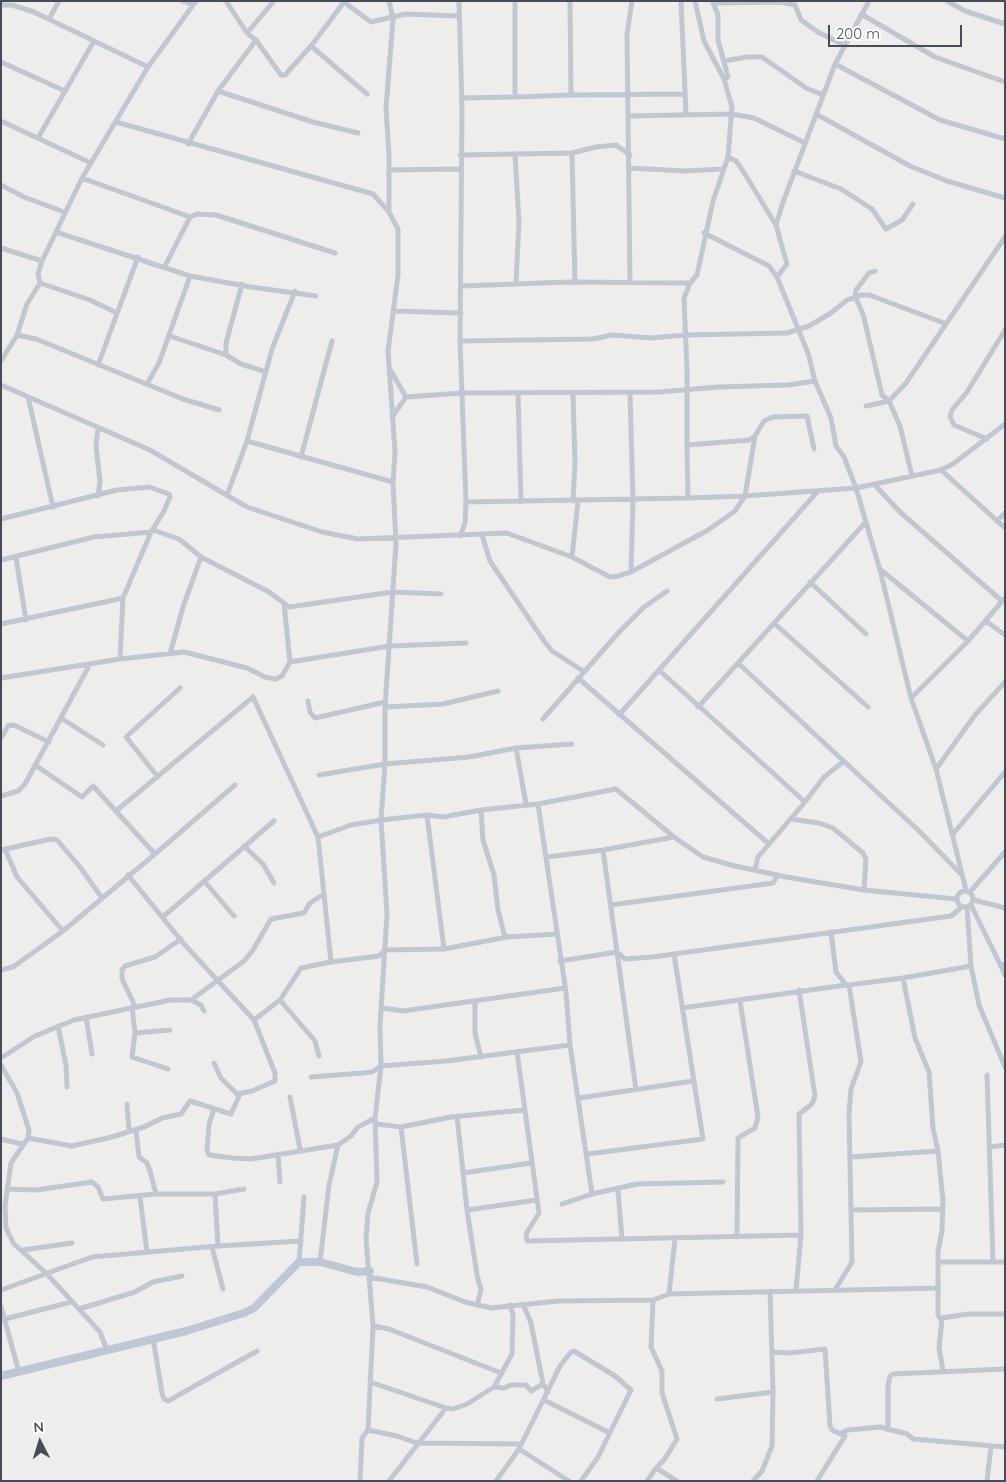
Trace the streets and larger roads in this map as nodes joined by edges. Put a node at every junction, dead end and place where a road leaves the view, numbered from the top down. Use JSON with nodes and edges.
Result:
{"nodes":[{"id":1,"x":59,"y":1,"type":"edge"},
{"id":2,"x":183,"y":1,"type":"edge"},
{"id":3,"x":226,"y":1,"type":"edge"},
{"id":4,"x":274,"y":1,"type":"edge"},
{"id":5,"x":389,"y":1,"type":"edge"},
{"id":6,"x":459,"y":1,"type":"edge"},
{"id":7,"x":515,"y":1,"type":"edge"},
{"id":8,"x":570,"y":1,"type":"edge"},
{"id":9,"x":632,"y":1,"type":"edge"},
{"id":10,"x":681,"y":1,"type":"edge"},
{"id":11,"x":695,"y":1,"type":"edge"},
{"id":12,"x":869,"y":1,"type":"edge"},
{"id":13,"x":947,"y":1,"type":"edge"},
{"id":14,"x":344,"y":2,"type":"edge"},
{"id":15,"x":713,"y":2,"type":"edge"},
{"id":16,"x":195,"y":3,"type":"edge"},
{"id":17,"x":1,"y":5,"type":"edge"},
{"id":18,"x":861,"y":14,"type":"junction"},
{"id":19,"x":459,"y":16,"type":"junction"},
{"id":20,"x":49,"y":19,"type":"junction"},
{"id":21,"x":393,"y":19,"type":"junction"},
{"id":22,"x":1005,"y":24,"type":"edge"},
{"id":23,"x":247,"y":33,"type":"junction"},
{"id":24,"x":256,"y":40,"type":"junction"},
{"id":25,"x":94,"y":41,"type":"junction"},
{"id":26,"x":844,"y":45,"type":"junction"},
{"id":27,"x":311,"y":46,"type":"junction"},
{"id":28,"x":724,"y":61,"type":"junction"},
{"id":29,"x":1,"y":62,"type":"edge"},
{"id":30,"x":835,"y":64,"type":"junction"},
{"id":31,"x":148,"y":68,"type":"junction"},
{"id":32,"x":724,"y":79,"type":"junction"},
{"id":33,"x":1005,"y":82,"type":"edge"},
{"id":34,"x":65,"y":91,"type":"junction"},
{"id":35,"x":218,"y":91,"type":"junction"},
{"id":36,"x":367,"y":94,"type":"dead end"},
{"id":37,"x":685,"y":94,"type":"junction"},
{"id":38,"x":571,"y":95,"type":"junction"},
{"id":39,"x":628,"y":95,"type":"junction"},
{"id":40,"x":823,"y":95,"type":"junction"},
{"id":41,"x":515,"y":97,"type":"junction"},
{"id":42,"x":461,"y":98,"type":"junction"},
{"id":43,"x":686,"y":114,"type":"junction"},
{"id":44,"x":732,"y":114,"type":"junction"},
{"id":45,"x":816,"y":114,"type":"junction"},
{"id":46,"x":628,"y":116,"type":"junction"},
{"id":47,"x":1,"y":120,"type":"edge"},
{"id":48,"x":116,"y":122,"type":"junction"},
{"id":49,"x":358,"y":133,"type":"dead end"},
{"id":50,"x":38,"y":138,"type":"junction"},
{"id":51,"x":1005,"y":138,"type":"edge"},
{"id":52,"x":805,"y":143,"type":"junction"},
{"id":53,"x":188,"y":144,"type":"junction"},
{"id":54,"x":572,"y":153,"type":"junction"},
{"id":55,"x":515,"y":154,"type":"junction"},
{"id":56,"x":460,"y":155,"type":"junction"},
{"id":57,"x":630,"y":155,"type":"junction"},
{"id":58,"x":728,"y":157,"type":"junction"},
{"id":59,"x":91,"y":163,"type":"junction"},
{"id":60,"x":630,"y":168,"type":"junction"},
{"id":61,"x":460,"y":169,"type":"junction"},
{"id":62,"x":724,"y":169,"type":"junction"},
{"id":63,"x":389,"y":170,"type":"junction"},
{"id":64,"x":794,"y":171,"type":"junction"},
{"id":65,"x":82,"y":178,"type":"junction"},
{"id":66,"x":1,"y":185,"type":"edge"},
{"id":67,"x":1005,"y":198,"type":"edge"},
{"id":68,"x":913,"y":204,"type":"dead end"},
{"id":69,"x":64,"y":212,"type":"junction"},
{"id":70,"x":389,"y":212,"type":"junction"},
{"id":71,"x":190,"y":217,"type":"junction"},
{"id":72,"x":776,"y":225,"type":"junction"},
{"id":73,"x":56,"y":232,"type":"junction"},
{"id":74,"x":704,"y":233,"type":"junction"},
{"id":75,"x":1005,"y":237,"type":"edge"},
{"id":76,"x":1,"y":248,"type":"edge"},
{"id":77,"x":335,"y":253,"type":"dead end"},
{"id":78,"x":138,"y":258,"type":"junction"},
{"id":79,"x":42,"y":261,"type":"junction"},
{"id":80,"x":165,"y":266,"type":"junction"},
{"id":81,"x":875,"y":271,"type":"dead end"},
{"id":82,"x":190,"y":276,"type":"junction"},
{"id":83,"x":777,"y":277,"type":"junction"},
{"id":84,"x":630,"y":282,"type":"junction"},
{"id":85,"x":40,"y":283,"type":"junction"},
{"id":86,"x":516,"y":283,"type":"junction"},
{"id":87,"x":574,"y":283,"type":"junction"},
{"id":88,"x":690,"y":283,"type":"junction"},
{"id":89,"x":242,"y":284,"type":"junction"},
{"id":90,"x":460,"y":286,"type":"junction"},
{"id":91,"x":295,"y":292,"type":"junction"},
{"id":92,"x":316,"y":296,"type":"dead end"},
{"id":93,"x":855,"y":296,"type":"junction"},
{"id":94,"x":393,"y":311,"type":"junction"},
{"id":95,"x":117,"y":313,"type":"junction"},
{"id":96,"x":461,"y":313,"type":"junction"},
{"id":97,"x":944,"y":324,"type":"junction"},
{"id":98,"x":798,"y":330,"type":"junction"},
{"id":99,"x":1005,"y":330,"type":"edge"},
{"id":100,"x":685,"y":334,"type":"junction"},
{"id":101,"x":17,"y":335,"type":"junction"},
{"id":102,"x":170,"y":336,"type":"junction"},
{"id":103,"x":332,"y":341,"type":"dead end"},
{"id":104,"x":460,"y":341,"type":"junction"},
{"id":105,"x":226,"y":355,"type":"junction"},
{"id":106,"x":1,"y":361,"type":"edge"},
{"id":107,"x":98,"y":365,"type":"junction"},
{"id":108,"x":389,"y":369,"type":"junction"},
{"id":109,"x":266,"y":372,"type":"junction"},
{"id":110,"x":815,"y":381,"type":"junction"},
{"id":111,"x":147,"y":384,"type":"junction"},
{"id":112,"x":1,"y":385,"type":"edge"},
{"id":113,"x":687,"y":390,"type":"junction"},
{"id":114,"x":462,"y":393,"type":"junction"},
{"id":115,"x":630,"y":393,"type":"junction"},
{"id":116,"x":518,"y":394,"type":"junction"},
{"id":117,"x":573,"y":394,"type":"junction"},
{"id":118,"x":28,"y":397,"type":"junction"},
{"id":119,"x":406,"y":397,"type":"junction"},
{"id":120,"x":889,"y":402,"type":"junction"},
{"id":121,"x":866,"y":406,"type":"dead end"},
{"id":122,"x":219,"y":410,"type":"dead end"},
{"id":123,"x":392,"y":418,"type":"junction"},
{"id":124,"x":1005,"y":424,"type":"edge"},
{"id":125,"x":98,"y":429,"type":"junction"},
{"id":126,"x":755,"y":436,"type":"junction"},
{"id":127,"x":987,"y":439,"type":"junction"},
{"id":128,"x":247,"y":441,"type":"junction"},
{"id":129,"x":687,"y":445,"type":"junction"},
{"id":130,"x":814,"y":448,"type":"dead end"},
{"id":131,"x":301,"y":457,"type":"junction"},
{"id":132,"x":941,"y":470,"type":"junction"},
{"id":133,"x":912,"y":476,"type":"junction"},
{"id":134,"x":392,"y":482,"type":"junction"},
{"id":135,"x":874,"y":484,"type":"junction"},
{"id":136,"x":856,"y":488,"type":"junction"},
{"id":137,"x":818,"y":491,"type":"junction"},
{"id":138,"x":227,"y":495,"type":"junction"},
{"id":139,"x":98,"y":496,"type":"junction"},
{"id":140,"x":745,"y":496,"type":"junction"},
{"id":141,"x":688,"y":498,"type":"junction"},
{"id":142,"x":633,"y":500,"type":"junction"},
{"id":143,"x":576,"y":501,"type":"junction"},
{"id":144,"x":466,"y":502,"type":"junction"},
{"id":145,"x":522,"y":502,"type":"junction"},
{"id":146,"x":53,"y":507,"type":"junction"},
{"id":147,"x":1005,"y":513,"type":"edge"},
{"id":148,"x":1,"y":519,"type":"edge"},
{"id":149,"x":997,"y":522,"type":"junction"},
{"id":150,"x":865,"y":523,"type":"junction"},
{"id":151,"x":1005,"y":528,"type":"edge"},
{"id":152,"x":152,"y":531,"type":"junction"},
{"id":153,"x":482,"y":535,"type":"junction"},
{"id":154,"x":460,"y":536,"type":"junction"},
{"id":155,"x":396,"y":537,"type":"junction"},
{"id":156,"x":201,"y":557,"type":"junction"},
{"id":157,"x":572,"y":557,"type":"junction"},
{"id":158,"x":16,"y":558,"type":"junction"},
{"id":159,"x":1,"y":560,"type":"edge"},
{"id":160,"x":880,"y":570,"type":"junction"},
{"id":161,"x":631,"y":572,"type":"junction"},
{"id":162,"x":810,"y":582,"type":"junction"},
{"id":163,"x":393,"y":592,"type":"junction"},
{"id":164,"x":666,"y":592,"type":"dead end"},
{"id":165,"x":441,"y":594,"type":"dead end"},
{"id":166,"x":123,"y":598,"type":"junction"},
{"id":167,"x":1003,"y":600,"type":"edge"},
{"id":168,"x":284,"y":604,"type":"junction"},
{"id":169,"x":26,"y":620,"type":"junction"},
{"id":170,"x":986,"y":620,"type":"junction"},
{"id":171,"x":1,"y":624,"type":"edge"},
{"id":172,"x":775,"y":624,"type":"junction"},
{"id":173,"x":866,"y":634,"type":"dead end"},
{"id":174,"x":1005,"y":635,"type":"edge"},
{"id":175,"x":968,"y":641,"type":"junction"},
{"id":176,"x":466,"y":643,"type":"dead end"},
{"id":177,"x":390,"y":646,"type":"junction"},
{"id":178,"x":170,"y":654,"type":"junction"},
{"id":179,"x":120,"y":659,"type":"junction"},
{"id":180,"x":290,"y":662,"type":"junction"},
{"id":181,"x":738,"y":663,"type":"junction"},
{"id":182,"x":90,"y":664,"type":"junction"},
{"id":183,"x":583,"y":671,"type":"junction"},
{"id":184,"x":660,"y":671,"type":"junction"},
{"id":185,"x":1,"y":678,"type":"edge"},
{"id":186,"x":578,"y":678,"type":"junction"},
{"id":187,"x":1005,"y":682,"type":"edge"},
{"id":188,"x":180,"y":688,"type":"dead end"},
{"id":189,"x":498,"y":690,"type":"dead end"},
{"id":190,"x":911,"y":698,"type":"junction"},
{"id":191,"x":308,"y":702,"type":"dead end"},
{"id":192,"x":385,"y":704,"type":"junction"},
{"id":193,"x":698,"y":707,"type":"junction"},
{"id":194,"x":868,"y":707,"type":"dead end"},
{"id":195,"x":619,"y":715,"type":"junction"},
{"id":196,"x":61,"y":718,"type":"junction"},
{"id":197,"x":543,"y":719,"type":"dead end"},
{"id":198,"x":1,"y":738,"type":"edge"},
{"id":199,"x":49,"y":742,"type":"junction"},
{"id":200,"x":572,"y":744,"type":"dead end"},
{"id":201,"x":103,"y":745,"type":"dead end"},
{"id":202,"x":516,"y":748,"type":"junction"},
{"id":203,"x":843,"y":762,"type":"junction"},
{"id":204,"x":385,"y":764,"type":"junction"},
{"id":205,"x":35,"y":765,"type":"junction"},
{"id":206,"x":936,"y":769,"type":"junction"},
{"id":207,"x":1005,"y":772,"type":"edge"},
{"id":208,"x":319,"y":775,"type":"dead end"},
{"id":209,"x":158,"y":777,"type":"junction"},
{"id":210,"x":235,"y":785,"type":"dead end"},
{"id":211,"x":1,"y":796,"type":"edge"},
{"id":212,"x":805,"y":802,"type":"junction"},
{"id":213,"x":526,"y":804,"type":"junction"},
{"id":214,"x":538,"y":804,"type":"junction"},
{"id":215,"x":481,"y":810,"type":"junction"},
{"id":216,"x":116,"y":811,"type":"junction"},
{"id":217,"x":427,"y":815,"type":"junction"},
{"id":218,"x":791,"y":819,"type":"junction"},
{"id":219,"x":381,"y":820,"type":"junction"},
{"id":220,"x":274,"y":821,"type":"dead end"},
{"id":221,"x":953,"y":834,"type":"junction"},
{"id":222,"x":318,"y":837,"type":"junction"},
{"id":223,"x":674,"y":838,"type":"junction"},
{"id":224,"x":769,"y":844,"type":"junction"},
{"id":225,"x":244,"y":846,"type":"junction"},
{"id":226,"x":3,"y":850,"type":"edge"},
{"id":227,"x":603,"y":850,"type":"junction"},
{"id":228,"x":1005,"y":852,"type":"edge"},
{"id":229,"x":154,"y":854,"type":"junction"},
{"id":230,"x":547,"y":857,"type":"junction"},
{"id":231,"x":755,"y":870,"type":"junction"},
{"id":232,"x":128,"y":874,"type":"junction"},
{"id":233,"x":778,"y":875,"type":"junction"},
{"id":234,"x":962,"y":875,"type":"junction"},
{"id":235,"x":205,"y":882,"type":"junction"},
{"id":236,"x":274,"y":883,"type":"dead end"},
{"id":237,"x":864,"y":890,"type":"junction"},
{"id":238,"x":968,"y":891,"type":"junction"},
{"id":239,"x":324,"y":894,"type":"junction"},
{"id":240,"x":102,"y":898,"type":"junction"},
{"id":241,"x":956,"y":899,"type":"junction"},
{"id":242,"x":611,"y":905,"type":"junction"},
{"id":243,"x":969,"y":905,"type":"junction"},
{"id":244,"x":1005,"y":908,"type":"edge"},
{"id":245,"x":164,"y":916,"type":"junction"},
{"id":246,"x":234,"y":916,"type":"dead end"},
{"id":247,"x":63,"y":931,"type":"junction"},
{"id":248,"x":831,"y":932,"type":"junction"},
{"id":249,"x":557,"y":934,"type":"junction"},
{"id":250,"x":507,"y":937,"type":"junction"},
{"id":251,"x":181,"y":938,"type":"junction"},
{"id":252,"x":444,"y":949,"type":"junction"},
{"id":253,"x":385,"y":950,"type":"junction"},
{"id":254,"x":617,"y":952,"type":"junction"},
{"id":255,"x":674,"y":954,"type":"junction"},
{"id":256,"x":560,"y":961,"type":"junction"},
{"id":257,"x":332,"y":962,"type":"junction"},
{"id":258,"x":1002,"y":965,"type":"edge"},
{"id":259,"x":971,"y":966,"type":"junction"},
{"id":260,"x":1,"y":970,"type":"edge"},
{"id":261,"x":1005,"y":976,"type":"edge"},
{"id":262,"x":904,"y":978,"type":"junction"},
{"id":263,"x":219,"y":980,"type":"junction"},
{"id":264,"x":848,"y":985,"type":"junction"},
{"id":265,"x":566,"y":988,"type":"junction"},
{"id":266,"x":799,"y":990,"type":"junction"},
{"id":267,"x":191,"y":1000,"type":"junction"},
{"id":268,"x":280,"y":1000,"type":"junction"},
{"id":269,"x":474,"y":1001,"type":"junction"},
{"id":270,"x":740,"y":1001,"type":"junction"},
{"id":271,"x":133,"y":1007,"type":"junction"},
{"id":272,"x":383,"y":1008,"type":"junction"},
{"id":273,"x":682,"y":1008,"type":"junction"},
{"id":274,"x":204,"y":1011,"type":"dead end"},
{"id":275,"x":86,"y":1017,"type":"junction"},
{"id":276,"x":254,"y":1020,"type":"junction"},
{"id":277,"x":58,"y":1026,"type":"junction"},
{"id":278,"x":170,"y":1030,"type":"dead end"},
{"id":279,"x":135,"y":1033,"type":"junction"},
{"id":280,"x":570,"y":1045,"type":"junction"},
{"id":281,"x":517,"y":1052,"type":"junction"},
{"id":282,"x":92,"y":1054,"type":"dead end"},
{"id":283,"x":319,"y":1056,"type":"dead end"},
{"id":284,"x":480,"y":1056,"type":"junction"},
{"id":285,"x":1,"y":1058,"type":"edge"},
{"id":286,"x":214,"y":1063,"type":"dead end"},
{"id":287,"x":1,"y":1065,"type":"edge"},
{"id":288,"x":381,"y":1066,"type":"junction"},
{"id":289,"x":1005,"y":1067,"type":"edge"},
{"id":290,"x":168,"y":1069,"type":"dead end"},
{"id":291,"x":988,"y":1075,"type":"dead end"},
{"id":292,"x":311,"y":1077,"type":"dead end"},
{"id":293,"x":692,"y":1081,"type":"junction"},
{"id":294,"x":67,"y":1088,"type":"dead end"},
{"id":295,"x":636,"y":1090,"type":"junction"},
{"id":296,"x":240,"y":1094,"type":"junction"},
{"id":297,"x":290,"y":1097,"type":"dead end"},
{"id":298,"x":579,"y":1098,"type":"junction"},
{"id":299,"x":127,"y":1104,"type":"dead end"},
{"id":300,"x":214,"y":1108,"type":"junction"},
{"id":301,"x":524,"y":1110,"type":"junction"},
{"id":302,"x":457,"y":1116,"type":"junction"},
{"id":303,"x":376,"y":1121,"type":"junction"},
{"id":304,"x":401,"y":1127,"type":"junction"},
{"id":305,"x":136,"y":1130,"type":"junction"},
{"id":306,"x":129,"y":1131,"type":"junction"},
{"id":307,"x":28,"y":1138,"type":"junction"},
{"id":308,"x":1,"y":1139,"type":"edge"},
{"id":309,"x":22,"y":1144,"type":"junction"},
{"id":310,"x":338,"y":1145,"type":"junction"},
{"id":311,"x":1005,"y":1145,"type":"edge"},
{"id":312,"x":990,"y":1147,"type":"junction"},
{"id":313,"x":300,"y":1149,"type":"junction"},
{"id":314,"x":938,"y":1151,"type":"junction"},
{"id":315,"x":278,"y":1154,"type":"junction"},
{"id":316,"x":588,"y":1154,"type":"junction"},
{"id":317,"x":851,"y":1157,"type":"junction"},
{"id":318,"x":531,"y":1164,"type":"junction"},
{"id":319,"x":463,"y":1173,"type":"junction"},
{"id":320,"x":4,"y":1182,"type":"edge"},
{"id":321,"x":280,"y":1182,"type":"dead end"},
{"id":322,"x":723,"y":1182,"type":"dead end"},
{"id":323,"x":8,"y":1189,"type":"junction"},
{"id":324,"x":244,"y":1189,"type":"dead end"},
{"id":325,"x":618,"y":1190,"type":"junction"},
{"id":326,"x":156,"y":1194,"type":"junction"},
{"id":327,"x":215,"y":1194,"type":"junction"},
{"id":328,"x":592,"y":1194,"type":"junction"},
{"id":329,"x":140,"y":1196,"type":"junction"},
{"id":330,"x":304,"y":1197,"type":"dead end"},
{"id":331,"x":537,"y":1200,"type":"junction"},
{"id":332,"x":562,"y":1204,"type":"dead end"},
{"id":333,"x":942,"y":1209,"type":"junction"},
{"id":334,"x":467,"y":1210,"type":"junction"},
{"id":335,"x":851,"y":1210,"type":"junction"},
{"id":336,"x":4,"y":1229,"type":"edge"},
{"id":337,"x":801,"y":1235,"type":"junction"},
{"id":338,"x":737,"y":1237,"type":"junction"},
{"id":339,"x":622,"y":1238,"type":"junction"},
{"id":340,"x":675,"y":1239,"type":"junction"},
{"id":341,"x":300,"y":1241,"type":"junction"},
{"id":342,"x":72,"y":1243,"type":"dead end"},
{"id":343,"x":218,"y":1246,"type":"junction"},
{"id":344,"x":212,"y":1247,"type":"junction"},
{"id":345,"x":23,"y":1250,"type":"junction"},
{"id":346,"x":147,"y":1252,"type":"junction"},
{"id":347,"x":298,"y":1262,"type":"junction"},
{"id":348,"x":320,"y":1262,"type":"junction"},
{"id":349,"x":938,"y":1262,"type":"junction"},
{"id":350,"x":993,"y":1262,"type":"junction"},
{"id":351,"x":1005,"y":1262,"type":"edge"},
{"id":352,"x":417,"y":1264,"type":"dead end"},
{"id":353,"x":46,"y":1273,"type":"junction"},
{"id":354,"x":370,"y":1274,"type":"junction"},
{"id":355,"x":182,"y":1276,"type":"dead end"},
{"id":356,"x":939,"y":1288,"type":"junction"},
{"id":357,"x":223,"y":1289,"type":"dead end"},
{"id":358,"x":1,"y":1290,"type":"edge"},
{"id":359,"x":796,"y":1290,"type":"junction"},
{"id":360,"x":835,"y":1290,"type":"junction"},
{"id":361,"x":770,"y":1291,"type":"junction"},
{"id":362,"x":669,"y":1294,"type":"junction"},
{"id":363,"x":653,"y":1300,"type":"junction"},
{"id":364,"x":71,"y":1302,"type":"junction"},
{"id":365,"x":523,"y":1304,"type":"junction"},
{"id":366,"x":477,"y":1305,"type":"junction"},
{"id":367,"x":510,"y":1305,"type":"junction"},
{"id":368,"x":1,"y":1307,"type":"edge"},
{"id":369,"x":79,"y":1309,"type":"junction"},
{"id":370,"x":1005,"y":1314,"type":"edge"},
{"id":371,"x":942,"y":1318,"type":"junction"},
{"id":372,"x":5,"y":1319,"type":"junction"},
{"id":373,"x":373,"y":1326,"type":"junction"},
{"id":374,"x":153,"y":1338,"type":"junction"},
{"id":375,"x":107,"y":1350,"type":"junction"},
{"id":376,"x":772,"y":1350,"type":"junction"},
{"id":377,"x":257,"y":1351,"type":"dead end"},
{"id":378,"x":1005,"y":1369,"type":"edge"},
{"id":379,"x":943,"y":1370,"type":"junction"},
{"id":380,"x":19,"y":1372,"type":"junction"},
{"id":381,"x":501,"y":1373,"type":"junction"},
{"id":382,"x":1,"y":1376,"type":"edge"},
{"id":383,"x":370,"y":1382,"type":"junction"},
{"id":384,"x":543,"y":1384,"type":"junction"},
{"id":385,"x":494,"y":1387,"type":"junction"},
{"id":386,"x":548,"y":1392,"type":"junction"},
{"id":387,"x":773,"y":1392,"type":"junction"},
{"id":388,"x":717,"y":1399,"type":"dead end"},
{"id":389,"x":544,"y":1400,"type":"junction"},
{"id":390,"x":446,"y":1408,"type":"junction"},
{"id":391,"x":368,"y":1430,"type":"junction"},
{"id":392,"x":888,"y":1430,"type":"junction"},
{"id":393,"x":610,"y":1433,"type":"junction"},
{"id":394,"x":845,"y":1436,"type":"junction"},
{"id":395,"x":416,"y":1443,"type":"junction"},
{"id":396,"x":520,"y":1446,"type":"junction"},
{"id":397,"x":991,"y":1446,"type":"junction"},
{"id":398,"x":1005,"y":1447,"type":"edge"},
{"id":399,"x":656,"y":1468,"type":"junction"},
{"id":400,"x":360,"y":1481,"type":"edge"},
{"id":401,"x":389,"y":1481,"type":"edge"},
{"id":402,"x":496,"y":1481,"type":"edge"},
{"id":403,"x":569,"y":1481,"type":"edge"},
{"id":404,"x":581,"y":1481,"type":"edge"},
{"id":405,"x":647,"y":1481,"type":"edge"},
{"id":406,"x":677,"y":1481,"type":"edge"},
{"id":407,"x":753,"y":1481,"type":"edge"},
{"id":408,"x":817,"y":1481,"type":"edge"},
{"id":409,"x":987,"y":1481,"type":"edge"}],
"edges":[{"from":1,"to":20,"type":"street"},
{"from":2,"to":16,"type":"street"},
{"from":3,"to":23,"type":"street"},
{"from":4,"to":23,"type":"street"},
{"from":5,"to":21,"type":"street"},
{"from":6,"to":19,"type":"street"},
{"from":7,"to":41,"type":"street"},
{"from":8,"to":38,"type":"street"},
{"from":9,"to":39,"type":"street"},
{"from":10,"to":37,"type":"street"},
{"from":11,"to":32,"type":"street"},
{"from":12,"to":18,"type":"street"},
{"from":13,"to":22,"type":"street"},
{"from":14,"to":21,"type":"street"},
{"from":14,"to":27,"type":"street"},
{"from":15,"to":26,"type":"street"},
{"from":15,"to":28,"type":"street"},
{"from":16,"to":31,"type":"street"},
{"from":17,"to":20,"type":"street"},
{"from":18,"to":26,"type":"street"},
{"from":18,"to":33,"type":"street"},
{"from":19,"to":21,"type":"street"},
{"from":19,"to":42,"type":"street"},
{"from":20,"to":25,"type":"street"},
{"from":21,"to":63,"type":"street"},
{"from":23,"to":24,"type":"street"},
{"from":24,"to":27,"type":"street"},
{"from":24,"to":35,"type":"street"},
{"from":25,"to":31,"type":"street"},
{"from":25,"to":34,"type":"street"},
{"from":26,"to":30,"type":"street"},
{"from":27,"to":36,"type":"street"},
{"from":28,"to":32,"type":"street"},
{"from":28,"to":40,"type":"street"},
{"from":29,"to":34,"type":"street"},
{"from":30,"to":40,"type":"street"},
{"from":30,"to":51,"type":"street"},
{"from":31,"to":48,"type":"street"},
{"from":32,"to":44,"type":"street"},
{"from":34,"to":50,"type":"street"},
{"from":35,"to":49,"type":"street"},
{"from":35,"to":53,"type":"street"},
{"from":37,"to":39,"type":"street"},
{"from":37,"to":43,"type":"street"},
{"from":38,"to":39,"type":"street"},
{"from":38,"to":41,"type":"street"},
{"from":39,"to":46,"type":"street"},
{"from":40,"to":45,"type":"street"},
{"from":41,"to":42,"type":"street"},
{"from":42,"to":56,"type":"street"},
{"from":43,"to":44,"type":"street"},
{"from":43,"to":46,"type":"street"},
{"from":44,"to":52,"type":"street"},
{"from":44,"to":58,"type":"street"},
{"from":45,"to":52,"type":"street"},
{"from":45,"to":67,"type":"street"},
{"from":46,"to":57,"type":"street"},
{"from":47,"to":50,"type":"street"},
{"from":48,"to":53,"type":"street"},
{"from":48,"to":59,"type":"street"},
{"from":50,"to":59,"type":"street"},
{"from":52,"to":64,"type":"street"},
{"from":53,"to":70,"type":"street"},
{"from":54,"to":55,"type":"street"},
{"from":54,"to":57,"type":"street"},
{"from":54,"to":87,"type":"street"},
{"from":55,"to":56,"type":"street"},
{"from":55,"to":86,"type":"street"},
{"from":56,"to":61,"type":"street"},
{"from":57,"to":60,"type":"street"},
{"from":58,"to":62,"type":"street"},
{"from":58,"to":72,"type":"street"},
{"from":59,"to":65,"type":"street"},
{"from":60,"to":62,"type":"street"},
{"from":60,"to":84,"type":"street"},
{"from":61,"to":63,"type":"street"},
{"from":61,"to":90,"type":"street"},
{"from":62,"to":74,"type":"street"},
{"from":63,"to":70,"type":"street"},
{"from":64,"to":68,"type":"street"},
{"from":64,"to":72,"type":"street"},
{"from":65,"to":69,"type":"street"},
{"from":65,"to":71,"type":"street"},
{"from":66,"to":69,"type":"street"},
{"from":69,"to":73,"type":"street"},
{"from":70,"to":94,"type":"street"},
{"from":71,"to":77,"type":"street"},
{"from":71,"to":80,"type":"street"},
{"from":72,"to":83,"type":"street"},
{"from":73,"to":78,"type":"street"},
{"from":73,"to":79,"type":"street"},
{"from":74,"to":83,"type":"street"},
{"from":74,"to":88,"type":"street"},
{"from":75,"to":97,"type":"street"},
{"from":76,"to":79,"type":"street"},
{"from":78,"to":80,"type":"street"},
{"from":78,"to":95,"type":"street"},
{"from":79,"to":85,"type":"street"},
{"from":80,"to":82,"type":"street"},
{"from":81,"to":93,"type":"street"},
{"from":82,"to":89,"type":"street"},
{"from":82,"to":102,"type":"street"},
{"from":83,"to":98,"type":"street"},
{"from":84,"to":87,"type":"street"},
{"from":84,"to":88,"type":"street"},
{"from":85,"to":95,"type":"street"},
{"from":85,"to":101,"type":"street"},
{"from":86,"to":87,"type":"street"},
{"from":86,"to":90,"type":"street"},
{"from":88,"to":100,"type":"street"},
{"from":89,"to":91,"type":"street"},
{"from":89,"to":105,"type":"street"},
{"from":90,"to":96,"type":"street"},
{"from":91,"to":92,"type":"street"},
{"from":91,"to":109,"type":"street"},
{"from":93,"to":97,"type":"street"},
{"from":93,"to":98,"type":"street"},
{"from":93,"to":120,"type":"street"},
{"from":94,"to":96,"type":"street"},
{"from":94,"to":108,"type":"street"},
{"from":95,"to":107,"type":"street"},
{"from":96,"to":104,"type":"street"},
{"from":97,"to":120,"type":"street"},
{"from":98,"to":100,"type":"street"},
{"from":98,"to":110,"type":"street"},
{"from":99,"to":127,"type":"street"},
{"from":100,"to":104,"type":"street"},
{"from":100,"to":113,"type":"street"},
{"from":101,"to":106,"type":"street"},
{"from":101,"to":107,"type":"street"},
{"from":102,"to":105,"type":"street"},
{"from":102,"to":111,"type":"street"},
{"from":103,"to":131,"type":"street"},
{"from":104,"to":114,"type":"street"},
{"from":105,"to":109,"type":"street"},
{"from":107,"to":111,"type":"street"},
{"from":108,"to":119,"type":"street"},
{"from":108,"to":123,"type":"street"},
{"from":109,"to":128,"type":"street"},
{"from":110,"to":113,"type":"street"},
{"from":110,"to":136,"type":"street"},
{"from":111,"to":122,"type":"street"},
{"from":112,"to":118,"type":"street"},
{"from":113,"to":115,"type":"street"},
{"from":113,"to":129,"type":"street"},
{"from":114,"to":116,"type":"street"},
{"from":114,"to":119,"type":"street"},
{"from":114,"to":144,"type":"street"},
{"from":115,"to":117,"type":"street"},
{"from":115,"to":142,"type":"street"},
{"from":116,"to":117,"type":"street"},
{"from":116,"to":145,"type":"street"},
{"from":117,"to":143,"type":"street"},
{"from":118,"to":125,"type":"street"},
{"from":118,"to":146,"type":"street"},
{"from":119,"to":123,"type":"street"},
{"from":120,"to":121,"type":"street"},
{"from":120,"to":133,"type":"street"},
{"from":123,"to":134,"type":"street"},
{"from":124,"to":127,"type":"street"},
{"from":125,"to":138,"type":"street"},
{"from":125,"to":139,"type":"street"},
{"from":126,"to":129,"type":"street"},
{"from":126,"to":130,"type":"street"},
{"from":126,"to":140,"type":"street"},
{"from":127,"to":132,"type":"street"},
{"from":128,"to":131,"type":"street"},
{"from":128,"to":138,"type":"street"},
{"from":129,"to":141,"type":"street"},
{"from":131,"to":134,"type":"street"},
{"from":132,"to":133,"type":"street"},
{"from":132,"to":149,"type":"street"},
{"from":133,"to":135,"type":"street"},
{"from":134,"to":155,"type":"street"},
{"from":135,"to":136,"type":"street"},
{"from":135,"to":167,"type":"street"},
{"from":136,"to":137,"type":"street"},
{"from":136,"to":150,"type":"street"},
{"from":137,"to":140,"type":"street"},
{"from":137,"to":184,"type":"street"},
{"from":138,"to":155,"type":"street"},
{"from":139,"to":146,"type":"street"},
{"from":139,"to":152,"type":"street"},
{"from":140,"to":141,"type":"street"},
{"from":140,"to":161,"type":"street"},
{"from":141,"to":142,"type":"street"},
{"from":142,"to":143,"type":"street"},
{"from":142,"to":161,"type":"street"},
{"from":143,"to":145,"type":"street"},
{"from":143,"to":157,"type":"street"},
{"from":144,"to":145,"type":"street"},
{"from":144,"to":154,"type":"street"},
{"from":146,"to":148,"type":"street"},
{"from":147,"to":149,"type":"street"},
{"from":149,"to":151,"type":"street"},
{"from":150,"to":160,"type":"street"},
{"from":150,"to":162,"type":"street"},
{"from":152,"to":156,"type":"street"},
{"from":152,"to":158,"type":"street"},
{"from":152,"to":166,"type":"street"},
{"from":153,"to":154,"type":"street"},
{"from":153,"to":157,"type":"street"},
{"from":153,"to":183,"type":"street"},
{"from":154,"to":155,"type":"street"},
{"from":155,"to":163,"type":"street"},
{"from":156,"to":168,"type":"street"},
{"from":156,"to":178,"type":"street"},
{"from":157,"to":161,"type":"street"},
{"from":158,"to":159,"type":"street"},
{"from":158,"to":169,"type":"street"},
{"from":160,"to":175,"type":"street"},
{"from":160,"to":190,"type":"street"},
{"from":162,"to":172,"type":"street"},
{"from":162,"to":173,"type":"street"},
{"from":163,"to":165,"type":"street"},
{"from":163,"to":168,"type":"street"},
{"from":163,"to":177,"type":"street"},
{"from":164,"to":183,"type":"street"},
{"from":166,"to":169,"type":"street"},
{"from":166,"to":179,"type":"street"},
{"from":167,"to":170,"type":"street"},
{"from":168,"to":180,"type":"street"},
{"from":169,"to":171,"type":"street"},
{"from":170,"to":174,"type":"street"},
{"from":170,"to":175,"type":"street"},
{"from":172,"to":181,"type":"street"},
{"from":172,"to":194,"type":"street"},
{"from":175,"to":190,"type":"street"},
{"from":176,"to":177,"type":"street"},
{"from":177,"to":180,"type":"street"},
{"from":177,"to":192,"type":"street"},
{"from":178,"to":179,"type":"street"},
{"from":178,"to":180,"type":"street"},
{"from":179,"to":182,"type":"street"},
{"from":181,"to":193,"type":"street"},
{"from":181,"to":203,"type":"street"},
{"from":182,"to":185,"type":"street"},
{"from":182,"to":196,"type":"street"},
{"from":183,"to":186,"type":"street"},
{"from":184,"to":193,"type":"street"},
{"from":184,"to":195,"type":"street"},
{"from":186,"to":195,"type":"street"},
{"from":186,"to":197,"type":"street"},
{"from":187,"to":206,"type":"street"},
{"from":188,"to":209,"type":"street"},
{"from":189,"to":192,"type":"street"},
{"from":190,"to":206,"type":"street"},
{"from":191,"to":192,"type":"street"},
{"from":192,"to":204,"type":"street"},
{"from":193,"to":212,"type":"street"},
{"from":195,"to":224,"type":"street"},
{"from":196,"to":199,"type":"street"},
{"from":196,"to":201,"type":"street"},
{"from":198,"to":199,"type":"street"},
{"from":199,"to":205,"type":"street"},
{"from":200,"to":202,"type":"street"},
{"from":202,"to":204,"type":"street"},
{"from":202,"to":213,"type":"street"},
{"from":203,"to":212,"type":"street"},
{"from":203,"to":234,"type":"street"},
{"from":204,"to":208,"type":"street"},
{"from":204,"to":219,"type":"street"},
{"from":205,"to":211,"type":"street"},
{"from":205,"to":216,"type":"street"},
{"from":206,"to":221,"type":"street"},
{"from":207,"to":221,"type":"street"},
{"from":209,"to":216,"type":"street"},
{"from":209,"to":222,"type":"street"},
{"from":210,"to":229,"type":"street"},
{"from":212,"to":218,"type":"street"},
{"from":213,"to":214,"type":"street"},
{"from":213,"to":215,"type":"street"},
{"from":214,"to":223,"type":"street"},
{"from":214,"to":230,"type":"street"},
{"from":215,"to":217,"type":"street"},
{"from":215,"to":250,"type":"street"},
{"from":216,"to":229,"type":"street"},
{"from":217,"to":219,"type":"street"},
{"from":217,"to":252,"type":"street"},
{"from":218,"to":224,"type":"street"},
{"from":218,"to":237,"type":"street"},
{"from":219,"to":222,"type":"street"},
{"from":219,"to":253,"type":"street"},
{"from":220,"to":225,"type":"street"},
{"from":221,"to":234,"type":"street"},
{"from":222,"to":239,"type":"street"},
{"from":223,"to":227,"type":"street"},
{"from":223,"to":231,"type":"street"},
{"from":224,"to":231,"type":"street"},
{"from":225,"to":235,"type":"street"},
{"from":225,"to":236,"type":"street"},
{"from":226,"to":240,"type":"street"},
{"from":226,"to":247,"type":"street"},
{"from":227,"to":230,"type":"street"},
{"from":227,"to":242,"type":"street"},
{"from":228,"to":238,"type":"street"},
{"from":229,"to":232,"type":"street"},
{"from":230,"to":249,"type":"street"},
{"from":231,"to":233,"type":"street"},
{"from":232,"to":240,"type":"street"},
{"from":232,"to":245,"type":"street"},
{"from":233,"to":237,"type":"street"},
{"from":233,"to":242,"type":"street"},
{"from":234,"to":238,"type":"street"},
{"from":235,"to":245,"type":"street"},
{"from":235,"to":246,"type":"street"},
{"from":237,"to":241,"type":"street"},
{"from":238,"to":241,"type":"street"},
{"from":238,"to":243,"type":"street"},
{"from":239,"to":257,"type":"street"},
{"from":239,"to":263,"type":"street"},
{"from":240,"to":247,"type":"street"},
{"from":241,"to":243,"type":"street"},
{"from":242,"to":254,"type":"street"},
{"from":243,"to":244,"type":"street"},
{"from":243,"to":248,"type":"street"},
{"from":243,"to":258,"type":"street"},
{"from":243,"to":259,"type":"street"},
{"from":245,"to":251,"type":"street"},
{"from":247,"to":260,"type":"street"},
{"from":248,"to":255,"type":"street"},
{"from":248,"to":264,"type":"street"},
{"from":249,"to":250,"type":"street"},
{"from":249,"to":256,"type":"street"},
{"from":250,"to":252,"type":"street"},
{"from":251,"to":263,"type":"street"},
{"from":251,"to":271,"type":"street"},
{"from":252,"to":253,"type":"street"},
{"from":253,"to":257,"type":"street"},
{"from":253,"to":272,"type":"street"},
{"from":254,"to":255,"type":"street"},
{"from":254,"to":256,"type":"street"},
{"from":254,"to":295,"type":"street"},
{"from":255,"to":273,"type":"street"},
{"from":256,"to":265,"type":"street"},
{"from":257,"to":268,"type":"street"},
{"from":258,"to":261,"type":"street"},
{"from":259,"to":262,"type":"street"},
{"from":259,"to":289,"type":"street"},
{"from":262,"to":264,"type":"street"},
{"from":262,"to":314,"type":"street"},
{"from":263,"to":267,"type":"street"},
{"from":263,"to":276,"type":"street"},
{"from":264,"to":266,"type":"street"},
{"from":264,"to":317,"type":"street"},
{"from":265,"to":269,"type":"street"},
{"from":265,"to":280,"type":"street"},
{"from":266,"to":270,"type":"street"},
{"from":266,"to":337,"type":"street"},
{"from":267,"to":271,"type":"street"},
{"from":267,"to":274,"type":"street"},
{"from":268,"to":276,"type":"street"},
{"from":268,"to":283,"type":"street"},
{"from":269,"to":272,"type":"street"},
{"from":269,"to":284,"type":"street"},
{"from":270,"to":273,"type":"street"},
{"from":270,"to":338,"type":"street"},
{"from":271,"to":275,"type":"street"},
{"from":271,"to":279,"type":"street"},
{"from":272,"to":288,"type":"street"},
{"from":273,"to":293,"type":"street"},
{"from":275,"to":277,"type":"street"},
{"from":275,"to":282,"type":"street"},
{"from":276,"to":296,"type":"street"},
{"from":277,"to":285,"type":"street"},
{"from":277,"to":294,"type":"street"},
{"from":278,"to":279,"type":"street"},
{"from":279,"to":290,"type":"street"},
{"from":280,"to":281,"type":"street"},
{"from":280,"to":298,"type":"street"},
{"from":281,"to":284,"type":"street"},
{"from":281,"to":301,"type":"street"},
{"from":284,"to":288,"type":"street"},
{"from":286,"to":296,"type":"street"},
{"from":287,"to":307,"type":"street"},
{"from":288,"to":292,"type":"street"},
{"from":288,"to":303,"type":"street"},
{"from":291,"to":312,"type":"street"},
{"from":293,"to":295,"type":"street"},
{"from":293,"to":316,"type":"street"},
{"from":295,"to":298,"type":"street"},
{"from":296,"to":300,"type":"street"},
{"from":297,"to":313,"type":"street"},
{"from":298,"to":316,"type":"street"},
{"from":299,"to":306,"type":"street"},
{"from":300,"to":305,"type":"street"},
{"from":300,"to":315,"type":"street"},
{"from":301,"to":302,"type":"street"},
{"from":301,"to":318,"type":"street"},
{"from":302,"to":304,"type":"street"},
{"from":302,"to":319,"type":"street"},
{"from":303,"to":304,"type":"street"},
{"from":303,"to":310,"type":"street"},
{"from":303,"to":354,"type":"street"},
{"from":304,"to":352,"type":"street"},
{"from":305,"to":306,"type":"street"},
{"from":305,"to":326,"type":"street"},
{"from":306,"to":307,"type":"street"},
{"from":307,"to":309,"type":"street"},
{"from":308,"to":309,"type":"street"},
{"from":309,"to":320,"type":"street"},
{"from":310,"to":313,"type":"street"},
{"from":310,"to":348,"type":"street"},
{"from":311,"to":312,"type":"street"},
{"from":312,"to":350,"type":"street"},
{"from":313,"to":315,"type":"street"},
{"from":314,"to":317,"type":"street"},
{"from":314,"to":333,"type":"street"},
{"from":315,"to":321,"type":"street"},
{"from":316,"to":328,"type":"street"},
{"from":317,"to":335,"type":"street"},
{"from":318,"to":319,"type":"street"},
{"from":318,"to":331,"type":"street"},
{"from":319,"to":334,"type":"street"},
{"from":320,"to":323,"type":"street"},
{"from":322,"to":325,"type":"street"},
{"from":323,"to":329,"type":"street"},
{"from":323,"to":336,"type":"street"},
{"from":324,"to":327,"type":"street"},
{"from":325,"to":328,"type":"street"},
{"from":325,"to":339,"type":"street"},
{"from":326,"to":327,"type":"street"},
{"from":326,"to":329,"type":"street"},
{"from":327,"to":343,"type":"street"},
{"from":328,"to":332,"type":"street"},
{"from":329,"to":346,"type":"street"},
{"from":330,"to":341,"type":"street"},
{"from":331,"to":334,"type":"street"},
{"from":331,"to":339,"type":"street"},
{"from":333,"to":335,"type":"street"},
{"from":333,"to":349,"type":"street"},
{"from":334,"to":366,"type":"street"},
{"from":335,"to":360,"type":"street"},
{"from":336,"to":345,"type":"street"},
{"from":337,"to":338,"type":"street"},
{"from":337,"to":359,"type":"street"},
{"from":338,"to":340,"type":"street"},
{"from":339,"to":340,"type":"street"},
{"from":340,"to":362,"type":"street"},
{"from":341,"to":343,"type":"street"},
{"from":341,"to":347,"type":"street"},
{"from":342,"to":345,"type":"street"},
{"from":343,"to":344,"type":"street"},
{"from":344,"to":346,"type":"street"},
{"from":344,"to":357,"type":"street"},
{"from":345,"to":353,"type":"street"},
{"from":346,"to":353,"type":"street"},
{"from":347,"to":348,"type":"street"},
{"from":347,"to":374,"type":"street"},
{"from":348,"to":354,"type":"street"},
{"from":349,"to":350,"type":"street"},
{"from":349,"to":356,"type":"street"},
{"from":350,"to":351,"type":"street"},
{"from":353,"to":358,"type":"street"},
{"from":353,"to":364,"type":"street"},
{"from":354,"to":366,"type":"street"},
{"from":354,"to":373,"type":"street"},
{"from":355,"to":369,"type":"street"},
{"from":356,"to":360,"type":"street"},
{"from":356,"to":371,"type":"street"},
{"from":359,"to":360,"type":"street"},
{"from":359,"to":361,"type":"street"},
{"from":361,"to":362,"type":"street"},
{"from":361,"to":376,"type":"street"},
{"from":362,"to":363,"type":"street"},
{"from":363,"to":365,"type":"street"},
{"from":363,"to":399,"type":"street"},
{"from":364,"to":369,"type":"street"},
{"from":364,"to":372,"type":"street"},
{"from":365,"to":367,"type":"street"},
{"from":365,"to":384,"type":"street"},
{"from":366,"to":367,"type":"street"},
{"from":367,"to":381,"type":"street"},
{"from":368,"to":372,"type":"street"},
{"from":369,"to":375,"type":"street"},
{"from":370,"to":371,"type":"street"},
{"from":371,"to":379,"type":"street"},
{"from":372,"to":380,"type":"street"},
{"from":373,"to":381,"type":"street"},
{"from":373,"to":383,"type":"street"},
{"from":374,"to":375,"type":"street"},
{"from":374,"to":377,"type":"street"},
{"from":375,"to":380,"type":"street"},
{"from":376,"to":387,"type":"street"},
{"from":376,"to":394,"type":"street"},
{"from":378,"to":379,"type":"street"},
{"from":379,"to":392,"type":"street"},
{"from":380,"to":382,"type":"street"},
{"from":381,"to":385,"type":"street"},
{"from":383,"to":390,"type":"street"},
{"from":383,"to":391,"type":"street"},
{"from":384,"to":385,"type":"street"},
{"from":384,"to":386,"type":"street"},
{"from":385,"to":390,"type":"street"},
{"from":386,"to":389,"type":"street"},
{"from":386,"to":393,"type":"street"},
{"from":387,"to":388,"type":"street"},
{"from":387,"to":407,"type":"street"},
{"from":389,"to":393,"type":"street"},
{"from":389,"to":396,"type":"street"},
{"from":390,"to":395,"type":"street"},
{"from":391,"to":395,"type":"street"},
{"from":391,"to":400,"type":"street"},
{"from":392,"to":394,"type":"street"},
{"from":392,"to":397,"type":"street"},
{"from":393,"to":404,"type":"street"},
{"from":394,"to":408,"type":"street"},
{"from":395,"to":396,"type":"street"},
{"from":395,"to":401,"type":"street"},
{"from":396,"to":402,"type":"street"},
{"from":396,"to":403,"type":"street"},
{"from":397,"to":398,"type":"street"},
{"from":397,"to":409,"type":"street"},
{"from":399,"to":405,"type":"street"},
{"from":399,"to":406,"type":"street"}]}
